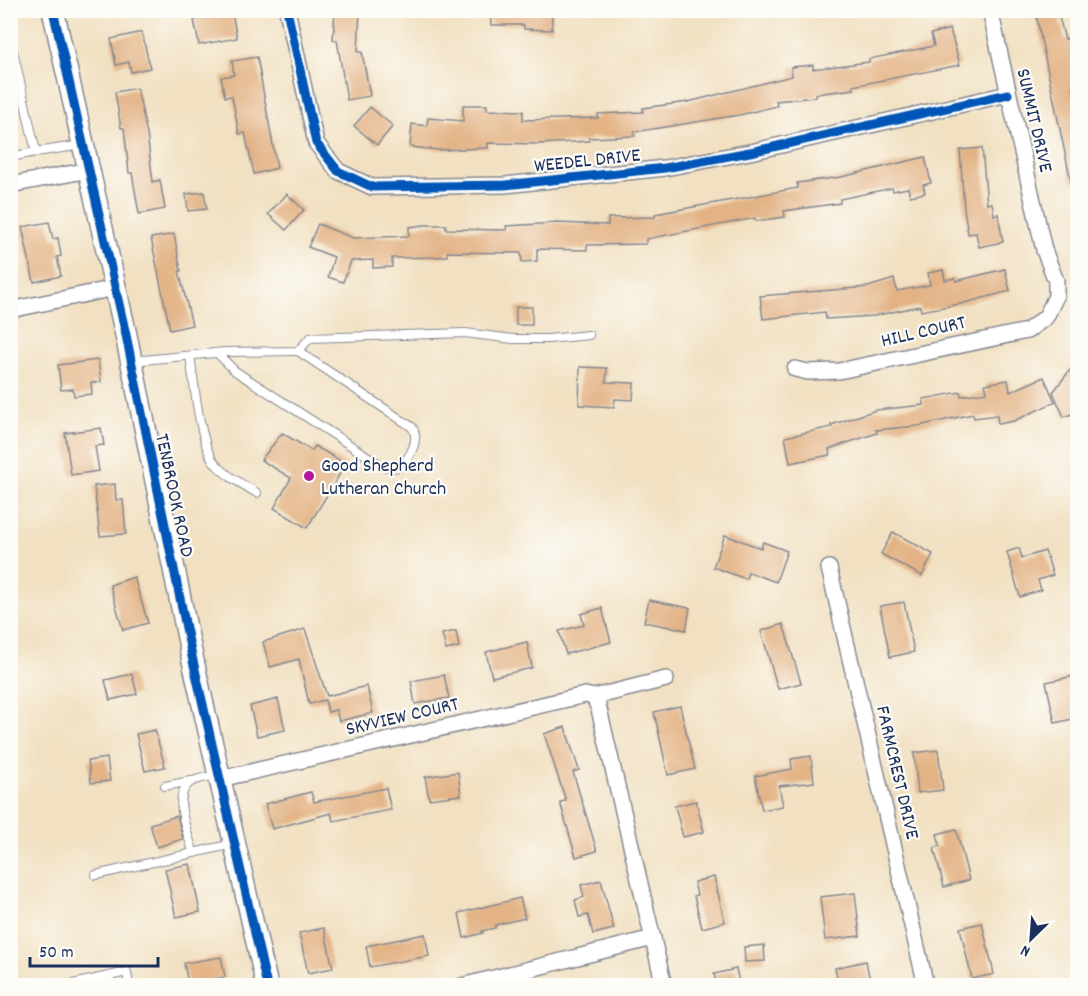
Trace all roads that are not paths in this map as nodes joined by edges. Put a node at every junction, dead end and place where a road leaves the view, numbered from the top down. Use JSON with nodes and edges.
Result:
{"nodes":[{"id":1,"x":53,"y":10,"type":"edge"},
{"id":2,"x":287,"y":10,"type":"edge"},
{"id":3,"x":990,"y":10,"type":"edge"},
{"id":4,"x":10,"y":38,"type":"edge"},
{"id":5,"x":1008,"y":94,"type":"junction"},
{"id":6,"x":83,"y":144,"type":"junction"},
{"id":7,"x":36,"y":152,"type":"junction"},
{"id":8,"x":10,"y":157,"type":"edge"},
{"id":9,"x":89,"y":170,"type":"junction"},
{"id":10,"x":10,"y":185,"type":"edge"},
{"id":11,"x":115,"y":288,"type":"junction"},
{"id":12,"x":1052,"y":308,"type":"joint"},
{"id":13,"x":10,"y":310,"type":"edge"},
{"id":14,"x":590,"y":335,"type":"dead end"},
{"id":15,"x":298,"y":351,"type":"junction"},
{"id":16,"x":217,"y":353,"type":"junction"},
{"id":17,"x":190,"y":356,"type":"junction"},
{"id":18,"x":131,"y":362,"type":"junction"},
{"id":19,"x":795,"y":369,"type":"dead end"},
{"id":20,"x":257,"y":493,"type":"dead end"},
{"id":21,"x":829,"y":568,"type":"dead end"},
{"id":22,"x":666,"y":679,"type":"dead end"},
{"id":23,"x":594,"y":697,"type":"junction"},
{"id":24,"x":219,"y":777,"type":"junction"},
{"id":25,"x":193,"y":781,"type":"junction"},
{"id":26,"x":165,"y":786,"type":"dead end"},
{"id":27,"x":235,"y":844,"type":"junction"},
{"id":28,"x":193,"y":852,"type":"junction"},
{"id":29,"x":96,"y":874,"type":"dead end"},
{"id":30,"x":653,"y":938,"type":"junction"},
{"id":31,"x":64,"y":986,"type":"edge"},
{"id":32,"x":129,"y":986,"type":"edge"},
{"id":33,"x":267,"y":986,"type":"edge"},
{"id":34,"x":462,"y":986,"type":"edge"},
{"id":35,"x":664,"y":986,"type":"edge"},
{"id":36,"x":927,"y":986,"type":"edge"}],
"edges":[{"from":1,"to":6,"type":"street","name":"TENBROOK ROAD"},
{"from":2,"to":5,"type":"street","name":"WEEDEL DRIVE"},
{"from":3,"to":5,"type":"street","name":"SUMMIT DRIVE"},
{"from":4,"to":7,"type":"lane"},
{"from":5,"to":12,"type":"street","name":"SUMMIT DRIVE"},
{"from":6,"to":7,"type":"lane"},
{"from":6,"to":9,"type":"street","name":"TENBROOK ROAD"},
{"from":7,"to":8,"type":"lane"},
{"from":9,"to":10,"type":"street"},
{"from":9,"to":11,"type":"street","name":"TENBROOK ROAD"},
{"from":11,"to":13,"type":"street"},
{"from":11,"to":18,"type":"street","name":"TENBROOK ROAD"},
{"from":12,"to":19,"type":"street","name":"HILL COURT"},
{"from":14,"to":15,"type":"lane"},
{"from":15,"to":16,"type":"lane"},
{"from":15,"to":16,"type":"lane"},
{"from":16,"to":17,"type":"lane"},
{"from":17,"to":18,"type":"lane"},
{"from":17,"to":20,"type":"lane"},
{"from":18,"to":24,"type":"street","name":"TENBROOK ROAD"},
{"from":21,"to":36,"type":"street","name":"FARMCREST DRIVE"},
{"from":22,"to":23,"type":"street","name":"SKYVIEW COURT"},
{"from":23,"to":24,"type":"street","name":"SKYVIEW COURT"},
{"from":23,"to":30,"type":"street"},
{"from":24,"to":25,"type":"lane"},
{"from":24,"to":27,"type":"street","name":"TENBROOK ROAD"},
{"from":25,"to":26,"type":"lane"},
{"from":25,"to":28,"type":"lane"},
{"from":27,"to":28,"type":"lane"},
{"from":27,"to":33,"type":"street","name":"TENBROOK ROAD"},
{"from":28,"to":29,"type":"lane"},
{"from":30,"to":34,"type":"street"},
{"from":30,"to":35,"type":"street"},
{"from":31,"to":32,"type":"lane"}]}
